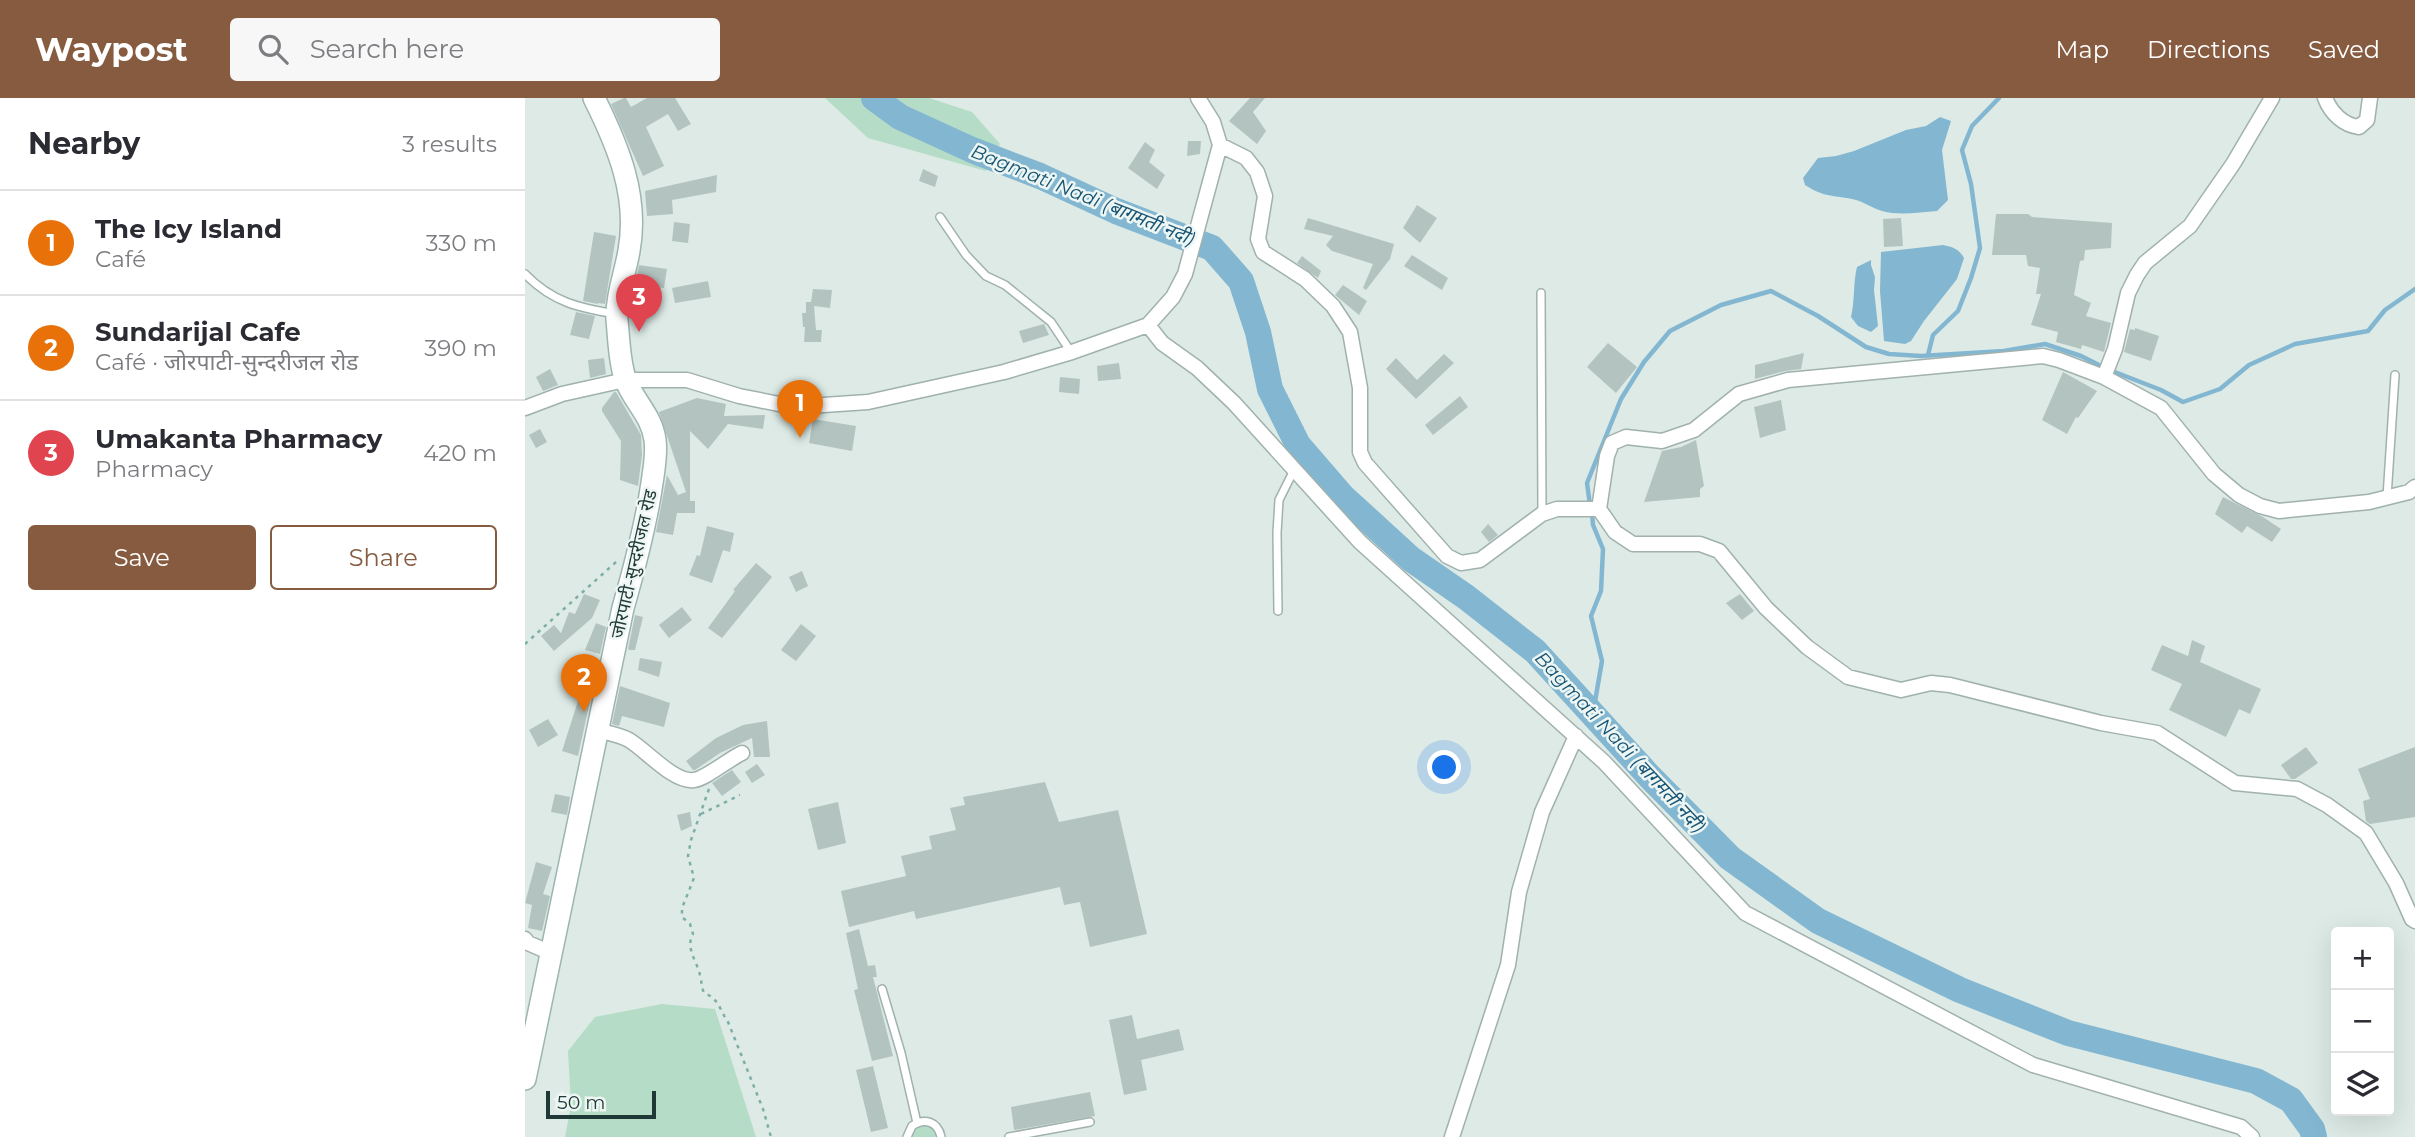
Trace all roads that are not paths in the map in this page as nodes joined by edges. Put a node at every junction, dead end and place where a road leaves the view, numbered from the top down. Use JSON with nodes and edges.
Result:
{"nodes":[{"id":1,"x":594,"y":98,"type":"edge"},
{"id":2,"x":1198,"y":98,"type":"edge"},
{"id":3,"x":2272,"y":98,"type":"edge"},
{"id":4,"x":2325,"y":98,"type":"edge"},
{"id":5,"x":2370,"y":98,"type":"edge"},
{"id":6,"x":1220,"y":145,"type":"junction"},
{"id":7,"x":940,"y":217,"type":"dead end"},
{"id":8,"x":525,"y":274,"type":"edge"},
{"id":9,"x":1541,"y":293,"type":"dead end"},
{"id":10,"x":617,"y":314,"type":"junction"},
{"id":11,"x":1148,"y":326,"type":"junction"},
{"id":12,"x":1072,"y":352,"type":"junction"},
{"id":13,"x":2395,"y":375,"type":"dead end"},
{"id":14,"x":2104,"y":377,"type":"junction"},
{"id":15,"x":625,"y":380,"type":"junction"},
{"id":16,"x":525,"y":408,"type":"edge"},
{"id":17,"x":1294,"y":469,"type":"junction"},
{"id":18,"x":2415,"y":487,"type":"edge"},
{"id":19,"x":2387,"y":498,"type":"junction"},
{"id":20,"x":1599,"y":509,"type":"junction"},
{"id":21,"x":1542,"y":514,"type":"junction"},
{"id":22,"x":1278,"y":611,"type":"dead end"},
{"id":23,"x":597,"y":730,"type":"junction"},
{"id":24,"x":1576,"y":736,"type":"junction"},
{"id":25,"x":742,"y":753,"type":"dead end"},
{"id":26,"x":2415,"y":921,"type":"edge"},
{"id":27,"x":525,"y":939,"type":"edge"},
{"id":28,"x":551,"y":953,"type":"junction"},
{"id":29,"x":882,"y":989,"type":"dead end"},
{"id":30,"x":525,"y":1079,"type":"edge"},
{"id":31,"x":1090,"y":1122,"type":"dead end"},
{"id":32,"x":917,"y":1123,"type":"junction"},
{"id":33,"x":907,"y":1137,"type":"edge"},
{"id":34,"x":941,"y":1137,"type":"edge"},
{"id":35,"x":1009,"y":1137,"type":"edge"},
{"id":36,"x":1452,"y":1137,"type":"edge"},
{"id":37,"x":2252,"y":1137,"type":"edge"}],
"edges":[{"from":1,"to":10,"type":"main road","name":"जोरपाटी-सुन्दरीजल रोड"},
{"from":2,"to":6,"type":"street"},
{"from":3,"to":14,"type":"street"},
{"from":4,"to":5,"type":"street"},
{"from":6,"to":11,"type":"street"},
{"from":6,"to":21,"type":"street"},
{"from":7,"to":12,"type":"lane"},
{"from":8,"to":10,"type":"lane"},
{"from":9,"to":21,"type":"lane"},
{"from":10,"to":15,"type":"main road","name":"जोरपाटी-सुन्दरीजल रोड"},
{"from":11,"to":12,"type":"street"},
{"from":11,"to":17,"type":"street"},
{"from":12,"to":15,"type":"street"},
{"from":13,"to":19,"type":"lane"},
{"from":14,"to":19,"type":"street"},
{"from":14,"to":20,"type":"street"},
{"from":15,"to":16,"type":"street"},
{"from":15,"to":23,"type":"main road","name":"जोरपाटी-सुन्दरीजल रोड"},
{"from":17,"to":22,"type":"lane"},
{"from":17,"to":24,"type":"street"},
{"from":18,"to":19,"type":"street"},
{"from":20,"to":21,"type":"street"},
{"from":20,"to":26,"type":"street"},
{"from":23,"to":25,"type":"street"},
{"from":23,"to":28,"type":"main road","name":"जोरपाटी-सुन्दरीजल रोड"},
{"from":24,"to":36,"type":"street"},
{"from":24,"to":37,"type":"street"},
{"from":27,"to":28,"type":"street"},
{"from":28,"to":30,"type":"main road","name":"जोरपाटी-सुन्दरीजल रोड"},
{"from":29,"to":32,"type":"lane"},
{"from":31,"to":35,"type":"lane"},
{"from":32,"to":33,"type":"lane"},
{"from":32,"to":34,"type":"lane"}]}
